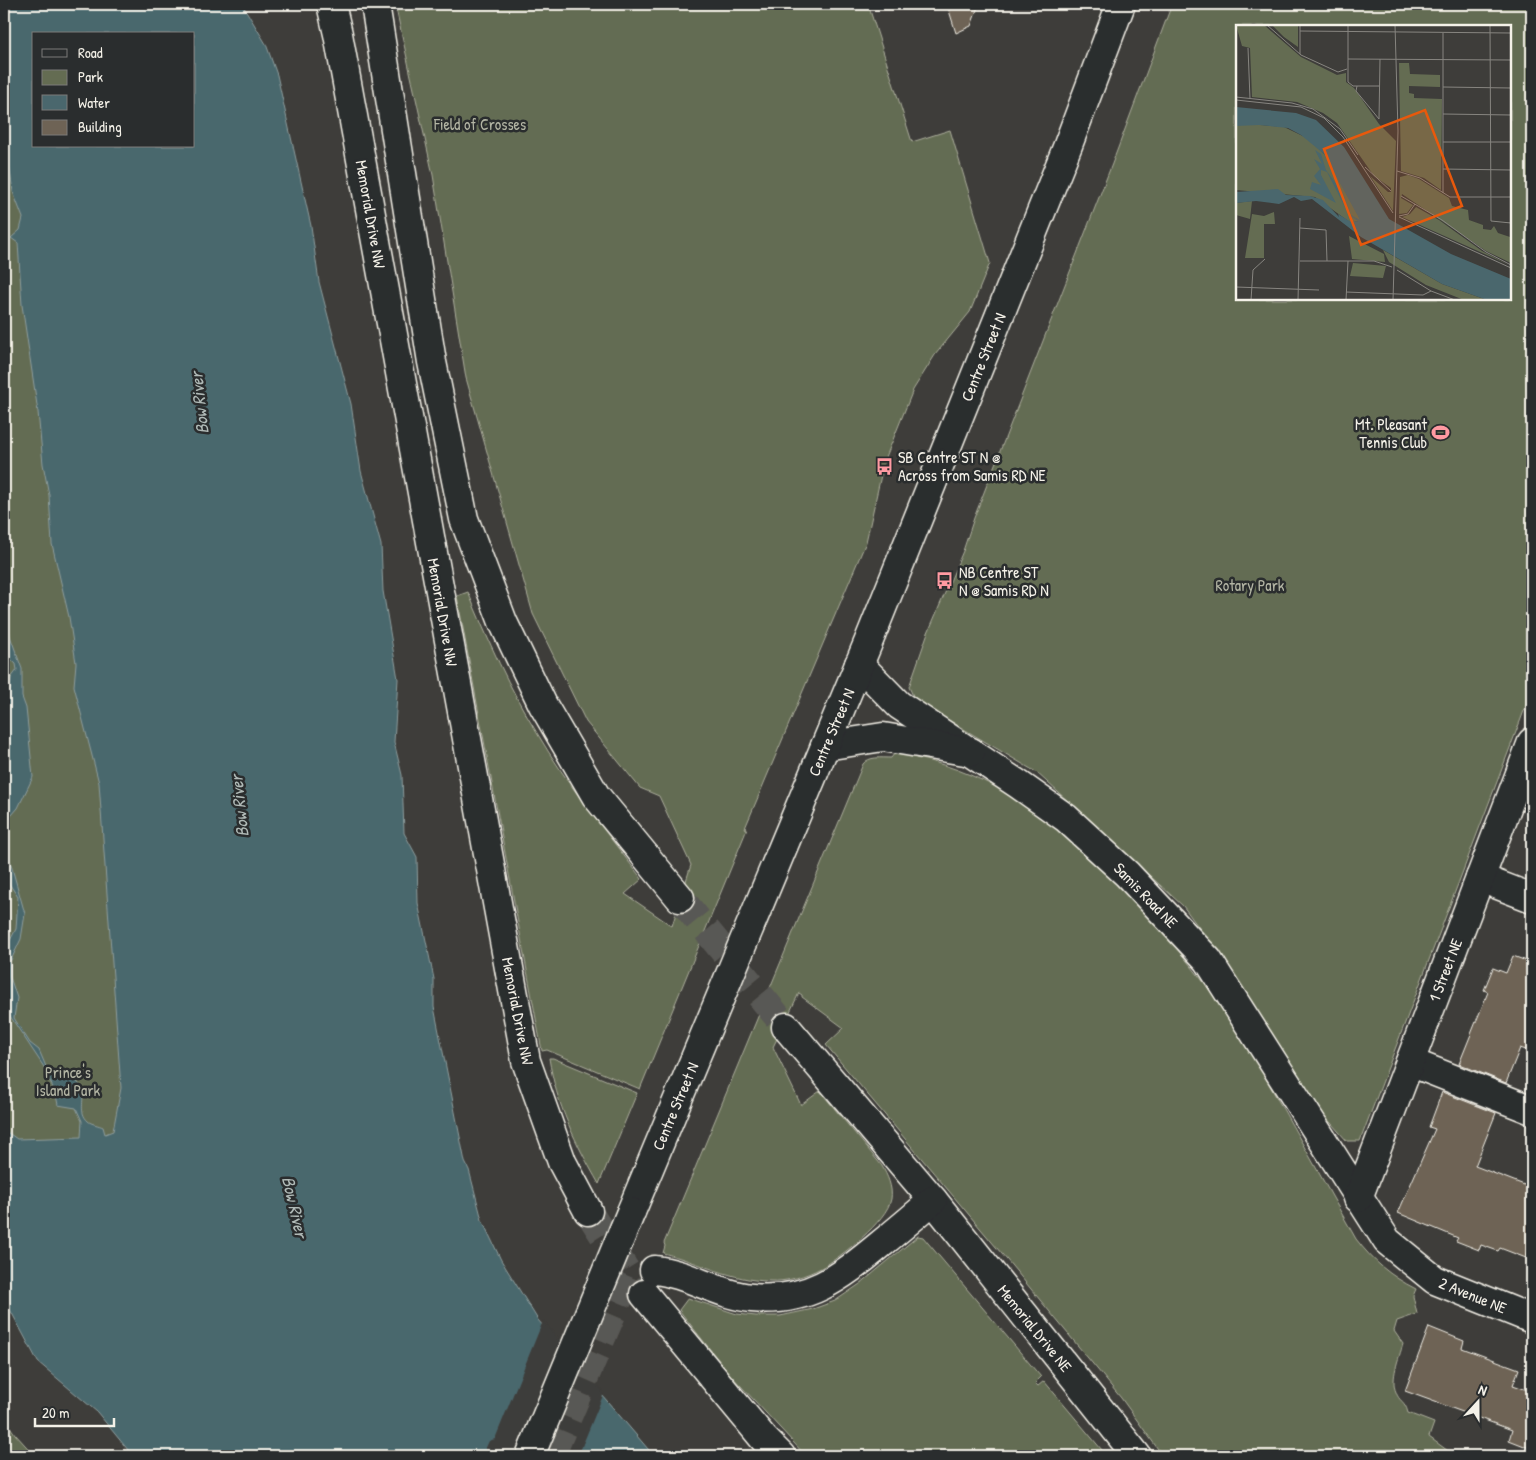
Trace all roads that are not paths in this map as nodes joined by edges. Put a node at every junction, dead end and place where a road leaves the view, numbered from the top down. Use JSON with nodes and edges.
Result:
{"nodes":[{"id":1,"x":331,"y":4,"type":"edge"},
{"id":2,"x":375,"y":4,"type":"edge"},
{"id":3,"x":1120,"y":4,"type":"edge"},
{"id":4,"x":859,"y":664,"type":"junction"},
{"id":5,"x":1532,"y":742,"type":"edge"},
{"id":6,"x":825,"y":746,"type":"junction"},
{"id":7,"x":971,"y":752,"type":"junction"},
{"id":8,"x":1480,"y":878,"type":"junction"},
{"id":9,"x":680,"y":898,"type":"tunnel mouth"},
{"id":10,"x":1532,"y":898,"type":"edge"},
{"id":11,"x":786,"y":1027,"type":"tunnel mouth"},
{"id":12,"x":1410,"y":1062,"type":"junction"},
{"id":13,"x":1532,"y":1110,"type":"edge"},
{"id":14,"x":1358,"y":1198,"type":"junction"},
{"id":15,"x":933,"y":1200,"type":"junction"},
{"id":16,"x":588,"y":1211,"type":"tunnel mouth"},
{"id":17,"x":1532,"y":1319,"type":"edge"},
{"id":18,"x":530,"y":1456,"type":"edge"},
{"id":19,"x":781,"y":1456,"type":"edge"},
{"id":20,"x":1137,"y":1456,"type":"edge"}],
"edges":[{"from":1,"to":16,"type":"main road","name":"Memorial Drive NW"},
{"from":2,"to":9,"type":"main road"},
{"from":3,"to":4,"type":"main road","name":"Centre Street N"},
{"from":4,"to":6,"type":"main road","name":"Centre Street N"},
{"from":4,"to":7,"type":"main road","name":"Samis Road NE"},
{"from":5,"to":8,"type":"main road","name":"1 Street NE"},
{"from":6,"to":7,"type":"main road"},
{"from":6,"to":18,"type":"main road","name":"Centre Street N","bridge":true},
{"from":7,"to":14,"type":"main road","name":"Samis Road NE"},
{"from":8,"to":10,"type":"main road"},
{"from":8,"to":12,"type":"main road","name":"1 Street NE"},
{"from":11,"to":15,"type":"main road"},
{"from":12,"to":13,"type":"main road"},
{"from":12,"to":14,"type":"main road","name":"1 Street NE"},
{"from":14,"to":17,"type":"main road","name":"2 Avenue NE"},
{"from":15,"to":19,"type":"main road"},
{"from":15,"to":20,"type":"main road","name":"Memorial Drive NE"}]}
